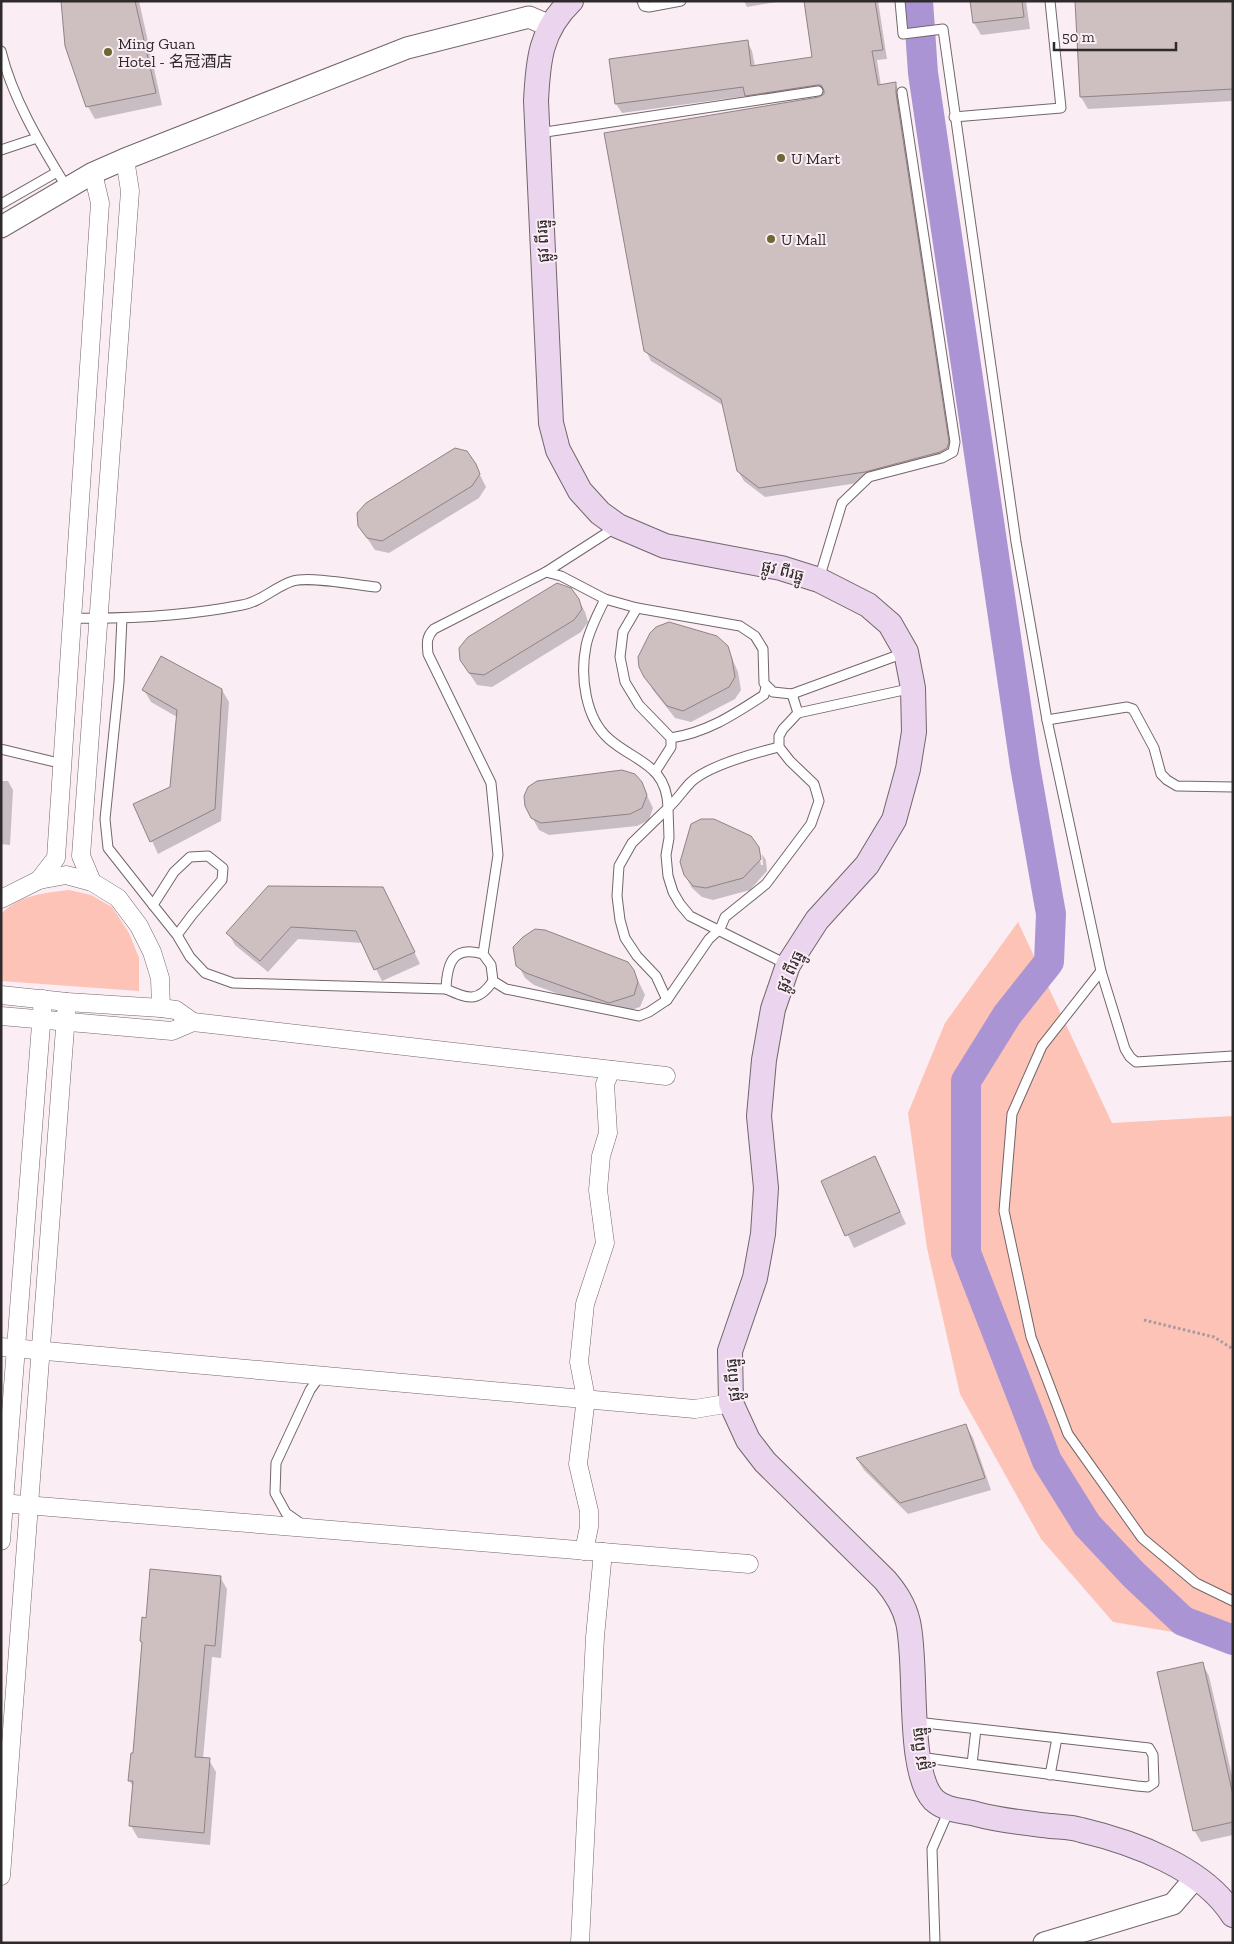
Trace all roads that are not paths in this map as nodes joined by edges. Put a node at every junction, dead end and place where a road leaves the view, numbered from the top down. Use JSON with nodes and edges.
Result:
{"nodes":[{"id":1,"x":571,"y":1,"type":"edge"},
{"id":2,"x":642,"y":1,"type":"edge"},
{"id":3,"x":681,"y":1,"type":"edge"},
{"id":4,"x":900,"y":1,"type":"edge"},
{"id":5,"x":1050,"y":1,"type":"edge"},
{"id":6,"x":550,"y":26,"type":"junction"},
{"id":7,"x":1,"y":51,"type":"edge"},
{"id":8,"x":818,"y":91,"type":"dead end"},
{"id":9,"x":902,"y":92,"type":"dead end"},
{"id":10,"x":954,"y":118,"type":"junction"},
{"id":11,"x":536,"y":133,"type":"junction"},
{"id":12,"x":37,"y":138,"type":"junction"},
{"id":13,"x":1,"y":150,"type":"edge"},
{"id":14,"x":125,"y":159,"type":"junction"},
{"id":15,"x":93,"y":173,"type":"junction"},
{"id":16,"x":62,"y":180,"type":"junction"},
{"id":17,"x":1,"y":204,"type":"edge"},
{"id":18,"x":1,"y":227,"type":"edge"},
{"id":19,"x":618,"y":526,"type":"junction"},
{"id":20,"x":546,"y":572,"type":"junction"},
{"id":21,"x":819,"y":580,"type":"junction"},
{"id":22,"x":376,"y":587,"type":"dead end"},
{"id":23,"x":605,"y":600,"type":"junction"},
{"id":24,"x":637,"y":608,"type":"junction"},
{"id":25,"x":72,"y":618,"type":"junction"},
{"id":26,"x":99,"y":618,"type":"junction"},
{"id":27,"x":122,"y":618,"type":"junction"},
{"id":28,"x":906,"y":652,"type":"junction"},
{"id":29,"x":766,"y":687,"type":"junction"},
{"id":30,"x":913,"y":688,"type":"junction"},
{"id":31,"x":792,"y":694,"type":"junction"},
{"id":32,"x":798,"y":713,"type":"junction"},
{"id":33,"x":1047,"y":720,"type":"junction"},
{"id":34,"x":671,"y":738,"type":"junction"},
{"id":35,"x":779,"y":747,"type":"junction"},
{"id":36,"x":1,"y":749,"type":"edge"},
{"id":37,"x":63,"y":764,"type":"junction"},
{"id":38,"x":655,"y":772,"type":"junction"},
{"id":39,"x":1233,"y":787,"type":"edge"},
{"id":40,"x":668,"y":808,"type":"junction"},
{"id":41,"x":39,"y":880,"type":"junction"},
{"id":42,"x":92,"y":882,"type":"junction"},
{"id":43,"x":1,"y":899,"type":"edge"},
{"id":44,"x":153,"y":905,"type":"junction"},
{"id":45,"x":720,"y":929,"type":"junction"},
{"id":46,"x":177,"y":935,"type":"junction"},
{"id":47,"x":483,"y":954,"type":"junction"},
{"id":48,"x":788,"y":965,"type":"junction"},
{"id":49,"x":1101,"y":971,"type":"junction"},
{"id":50,"x":493,"y":982,"type":"junction"},
{"id":51,"x":446,"y":989,"type":"junction"},
{"id":52,"x":1,"y":996,"type":"edge"},
{"id":53,"x":43,"y":999,"type":"junction"},
{"id":54,"x":667,"y":1000,"type":"junction"},
{"id":55,"x":67,"y":1002,"type":"junction"},
{"id":56,"x":161,"y":1008,"type":"junction"},
{"id":57,"x":1,"y":1016,"type":"edge"},
{"id":58,"x":42,"y":1020,"type":"junction"},
{"id":59,"x":193,"y":1022,"type":"junction"},
{"id":60,"x":65,"y":1023,"type":"junction"},
{"id":61,"x":1233,"y":1056,"type":"edge"},
{"id":62,"x":611,"y":1070,"type":"junction"},
{"id":63,"x":666,"y":1076,"type":"dead end"},
{"id":64,"x":9,"y":1348,"type":"edge"},
{"id":65,"x":41,"y":1351,"type":"junction"},
{"id":66,"x":8,"y":1368,"type":"edge"},
{"id":67,"x":39,"y":1371,"type":"junction"},
{"id":68,"x":320,"y":1375,"type":"junction"},
{"id":69,"x":586,"y":1398,"type":"junction"},
{"id":70,"x":731,"y":1403,"type":"junction"},
{"id":71,"x":3,"y":1503,"type":"edge"},
{"id":72,"x":29,"y":1505,"type":"junction"},
{"id":73,"x":308,"y":1528,"type":"junction"},
{"id":74,"x":1,"y":1541,"type":"edge"},
{"id":75,"x":584,"y":1551,"type":"junction"},
{"id":76,"x":603,"y":1552,"type":"junction"},
{"id":77,"x":749,"y":1564,"type":"dead end"},
{"id":78,"x":1233,"y":1601,"type":"edge"},
{"id":79,"x":8,"y":1695,"type":"edge"},
{"id":80,"x":7,"y":1721,"type":"edge"},
{"id":81,"x":916,"y":1722,"type":"junction"},
{"id":82,"x":976,"y":1729,"type":"junction"},
{"id":83,"x":1057,"y":1738,"type":"junction"},
{"id":84,"x":918,"y":1757,"type":"junction"},
{"id":85,"x":972,"y":1764,"type":"junction"},
{"id":86,"x":1050,"y":1775,"type":"junction"},
{"id":87,"x":949,"y":1810,"type":"junction"},
{"id":88,"x":1,"y":1876,"type":"edge"},
{"id":89,"x":1196,"y":1877,"type":"junction"},
{"id":90,"x":1233,"y":1915,"type":"edge"},
{"id":91,"x":580,"y":1943,"type":"edge"},
{"id":92,"x":935,"y":1943,"type":"edge"},
{"id":93,"x":1044,"y":1943,"type":"edge"}],
"edges":[{"from":1,"to":6,"type":"main road","name":"ផ្លូវ ពីរធ្នូ"},
{"from":2,"to":3,"type":"lane"},
{"from":4,"to":10,"type":"lane"},
{"from":5,"to":10,"type":"lane"},
{"from":6,"to":11,"type":"main road","name":"ផ្លូវ ពីរធ្នូ"},
{"from":6,"to":14,"type":"street"},
{"from":7,"to":12,"type":"lane"},
{"from":8,"to":11,"type":"lane"},
{"from":9,"to":21,"type":"lane"},
{"from":10,"to":33,"type":"lane"},
{"from":11,"to":19,"type":"main road","name":"ផ្លូវ ពីរធ្នូ"},
{"from":12,"to":13,"type":"lane"},
{"from":12,"to":16,"type":"lane"},
{"from":14,"to":15,"type":"street"},
{"from":14,"to":26,"type":"street"},
{"from":15,"to":16,"type":"street"},
{"from":15,"to":25,"type":"street"},
{"from":16,"to":17,"type":"lane"},
{"from":16,"to":18,"type":"street"},
{"from":19,"to":20,"type":"lane"},
{"from":19,"to":21,"type":"main road","name":"ផ្លូវ ពីរធ្នូ"},
{"from":20,"to":23,"type":"lane"},
{"from":20,"to":47,"type":"lane"},
{"from":21,"to":28,"type":"main road","name":"ផ្លូវ ពីរធ្នូ"},
{"from":22,"to":27,"type":"lane"},
{"from":23,"to":24,"type":"lane"},
{"from":23,"to":38,"type":"lane"},
{"from":24,"to":29,"type":"lane"},
{"from":24,"to":34,"type":"lane"},
{"from":25,"to":26,"type":"lane"},
{"from":25,"to":37,"type":"street"},
{"from":26,"to":27,"type":"lane"},
{"from":26,"to":42,"type":"street"},
{"from":27,"to":44,"type":"lane"},
{"from":28,"to":30,"type":"main road","name":"ផ្លូវ ពីរធ្នូ"},
{"from":28,"to":31,"type":"lane"},
{"from":29,"to":31,"type":"lane"},
{"from":29,"to":34,"type":"lane"},
{"from":30,"to":32,"type":"lane"},
{"from":30,"to":48,"type":"main road","name":"ផ្លូវ ពីរធ្នូ"},
{"from":31,"to":32,"type":"lane"},
{"from":32,"to":35,"type":"lane"},
{"from":33,"to":39,"type":"lane"},
{"from":33,"to":49,"type":"lane"},
{"from":34,"to":38,"type":"lane"},
{"from":35,"to":40,"type":"lane"},
{"from":35,"to":45,"type":"lane"},
{"from":36,"to":37,"type":"lane"},
{"from":37,"to":41,"type":"street"},
{"from":38,"to":40,"type":"lane"},
{"from":40,"to":45,"type":"lane"},
{"from":40,"to":54,"type":"lane"},
{"from":41,"to":42,"type":"street"},
{"from":41,"to":43,"type":"street"},
{"from":42,"to":56,"type":"street"},
{"from":44,"to":46,"type":"lane"},
{"from":44,"to":46,"type":"lane"},
{"from":45,"to":48,"type":"lane"},
{"from":45,"to":54,"type":"lane"},
{"from":46,"to":51,"type":"lane"},
{"from":47,"to":50,"type":"lane"},
{"from":47,"to":51,"type":"lane"},
{"from":48,"to":70,"type":"main road","name":"ផ្លូវ ពីរធ្នូ"},
{"from":49,"to":61,"type":"lane"},
{"from":49,"to":78,"type":"lane"},
{"from":50,"to":51,"type":"lane"},
{"from":50,"to":54,"type":"lane"},
{"from":52,"to":53,"type":"street"},
{"from":53,"to":55,"type":"street"},
{"from":53,"to":58,"type":"street"},
{"from":55,"to":56,"type":"street"},
{"from":55,"to":60,"type":"street"},
{"from":56,"to":59,"type":"street"},
{"from":57,"to":58,"type":"street"},
{"from":58,"to":60,"type":"street"},
{"from":58,"to":64,"type":"street"},
{"from":59,"to":60,"type":"street"},
{"from":59,"to":62,"type":"street"},
{"from":60,"to":65,"type":"street"},
{"from":62,"to":63,"type":"street"},
{"from":62,"to":69,"type":"street"},
{"from":64,"to":65,"type":"street"},
{"from":64,"to":66,"type":"street"},
{"from":65,"to":67,"type":"street"},
{"from":65,"to":68,"type":"street"},
{"from":66,"to":67,"type":"street"},
{"from":66,"to":71,"type":"street"},
{"from":67,"to":72,"type":"street"},
{"from":68,"to":69,"type":"street"},
{"from":68,"to":73,"type":"lane"},
{"from":69,"to":70,"type":"street"},
{"from":69,"to":75,"type":"street"},
{"from":70,"to":81,"type":"main road","name":"ផ្លូវ ពីរធ្នូ"},
{"from":71,"to":72,"type":"street"},
{"from":71,"to":74,"type":"street"},
{"from":72,"to":73,"type":"street"},
{"from":72,"to":79,"type":"street"},
{"from":73,"to":75,"type":"street"},
{"from":75,"to":76,"type":"street"},
{"from":76,"to":77,"type":"street"},
{"from":76,"to":91,"type":"street"},
{"from":79,"to":80,"type":"street"},
{"from":80,"to":88,"type":"street"},
{"from":81,"to":82,"type":"lane"},
{"from":81,"to":84,"type":"main road","name":"ផ្លូវ ពីរធ្នូ"},
{"from":82,"to":83,"type":"lane"},
{"from":82,"to":85,"type":"lane"},
{"from":83,"to":86,"type":"lane"},
{"from":83,"to":86,"type":"lane"},
{"from":84,"to":85,"type":"lane"},
{"from":84,"to":87,"type":"main road","name":"ផ្លូវ ពីរធ្នូ"},
{"from":85,"to":86,"type":"lane"},
{"from":87,"to":89,"type":"main road","name":"ផ្លូវ ពីរធ្នូ"},
{"from":87,"to":92,"type":"lane"},
{"from":89,"to":90,"type":"main road","name":"ផ្លូវ ពីរធ្នូ"},
{"from":89,"to":93,"type":"street"}]}
